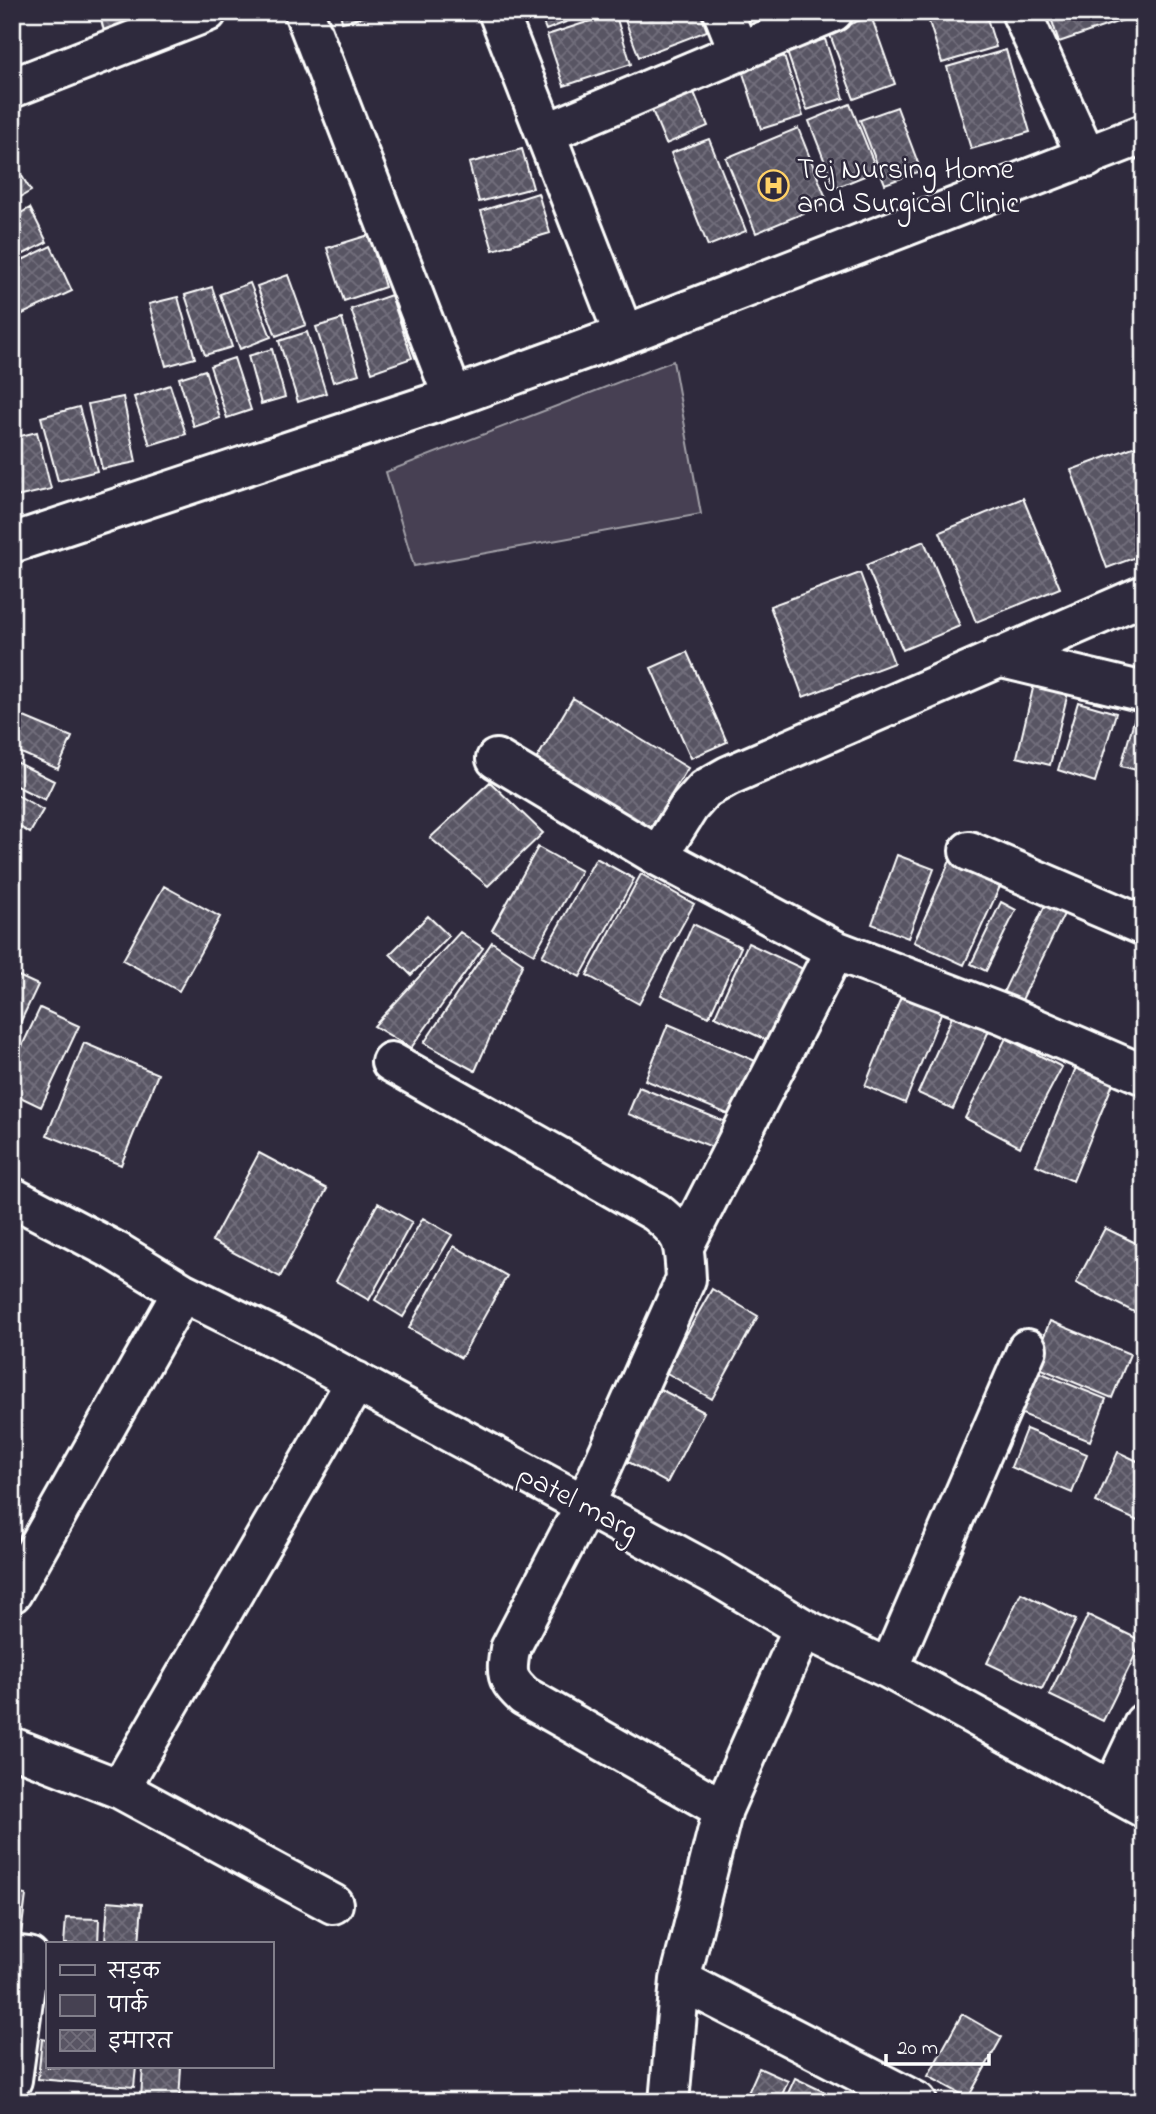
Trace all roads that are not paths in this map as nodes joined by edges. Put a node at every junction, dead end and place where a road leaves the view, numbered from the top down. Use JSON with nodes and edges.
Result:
{"nodes":[{"id":1,"x":207,"y":12,"type":"edge"},
{"id":2,"x":304,"y":12,"type":"edge"},
{"id":3,"x":498,"y":12,"type":"edge"},
{"id":4,"x":723,"y":12,"type":"edge"},
{"id":5,"x":833,"y":12,"type":"edge"},
{"id":6,"x":1021,"y":12,"type":"edge"},
{"id":7,"x":739,"y":52,"type":"junction"},
{"id":8,"x":12,"y":88,"type":"edge"},
{"id":9,"x":546,"y":132,"type":"junction"},
{"id":10,"x":1144,"y":134,"type":"edge"},
{"id":11,"x":1087,"y":158,"type":"junction"},
{"id":12,"x":624,"y":335,"type":"junction"},
{"id":13,"x":453,"y":397,"type":"junction"},
{"id":14,"x":12,"y":543,"type":"edge"},
{"id":15,"x":1144,"y":595,"type":"edge"},
{"id":16,"x":998,"y":657,"type":"junction"},
{"id":17,"x":1144,"y":692,"type":"edge"},
{"id":18,"x":496,"y":759,"type":"dead end"},
{"id":19,"x":969,"y":851,"type":"dead end"},
{"id":20,"x":658,"y":856,"type":"junction"},
{"id":21,"x":1144,"y":926,"type":"edge"},
{"id":22,"x":835,"y":950,"type":"junction"},
{"id":23,"x":390,"y":1062,"type":"dead end"},
{"id":24,"x":1144,"y":1075,"type":"edge"},
{"id":25,"x":14,"y":1201,"type":"edge"},
{"id":26,"x":684,"y":1246,"type":"junction"},
{"id":27,"x":182,"y":1292,"type":"junction"},
{"id":28,"x":1027,"y":1349,"type":"dead end"},
{"id":29,"x":356,"y":1381,"type":"junction"},
{"id":30,"x":585,"y":1505,"type":"junction"},
{"id":31,"x":12,"y":1593,"type":"edge"},
{"id":32,"x":803,"y":1628,"type":"junction"},
{"id":33,"x":888,"y":1669,"type":"junction"},
{"id":34,"x":1144,"y":1724,"type":"edge"},
{"id":35,"x":12,"y":1747,"type":"edge"},
{"id":36,"x":120,"y":1789,"type":"junction"},
{"id":37,"x":1128,"y":1800,"type":"edge"},
{"id":38,"x":723,"y":1810,"type":"junction"},
{"id":39,"x":333,"y":1904,"type":"dead end"},
{"id":40,"x":12,"y":1955,"type":"edge"},
{"id":41,"x":680,"y":1980,"type":"junction"},
{"id":42,"x":12,"y":2081,"type":"edge"},
{"id":43,"x":669,"y":2102,"type":"edge"},
{"id":44,"x":917,"y":2102,"type":"edge"}],
"edges":[{"from":1,"to":8,"type":"street"},
{"from":2,"to":13,"type":"street"},
{"from":3,"to":9,"type":"street"},
{"from":4,"to":7,"type":"street"},
{"from":5,"to":7,"type":"street"},
{"from":6,"to":11,"type":"street"},
{"from":7,"to":9,"type":"street"},
{"from":9,"to":12,"type":"street"},
{"from":10,"to":11,"type":"street"},
{"from":11,"to":12,"type":"street"},
{"from":12,"to":13,"type":"street"},
{"from":13,"to":14,"type":"street"},
{"from":15,"to":16,"type":"street"},
{"from":16,"to":17,"type":"street"},
{"from":16,"to":20,"type":"street"},
{"from":18,"to":20,"type":"street"},
{"from":19,"to":21,"type":"street"},
{"from":20,"to":22,"type":"street"},
{"from":22,"to":24,"type":"street"},
{"from":22,"to":26,"type":"street"},
{"from":23,"to":26,"type":"street"},
{"from":25,"to":27,"type":"street","name":"patel marg"},
{"from":26,"to":30,"type":"street"},
{"from":27,"to":29,"type":"street","name":"patel marg"},
{"from":27,"to":31,"type":"street"},
{"from":28,"to":33,"type":"street"},
{"from":29,"to":30,"type":"street","name":"patel marg"},
{"from":29,"to":36,"type":"street"},
{"from":30,"to":32,"type":"street","name":"patel marg"},
{"from":30,"to":38,"type":"street"},
{"from":32,"to":33,"type":"street","name":"patel marg"},
{"from":32,"to":38,"type":"street"},
{"from":33,"to":37,"type":"street","name":"patel marg"},
{"from":34,"to":37,"type":"street"},
{"from":35,"to":36,"type":"street"},
{"from":36,"to":39,"type":"street"},
{"from":38,"to":41,"type":"street"},
{"from":40,"to":42,"type":"street"},
{"from":41,"to":43,"type":"street"},
{"from":41,"to":44,"type":"street"}]}
